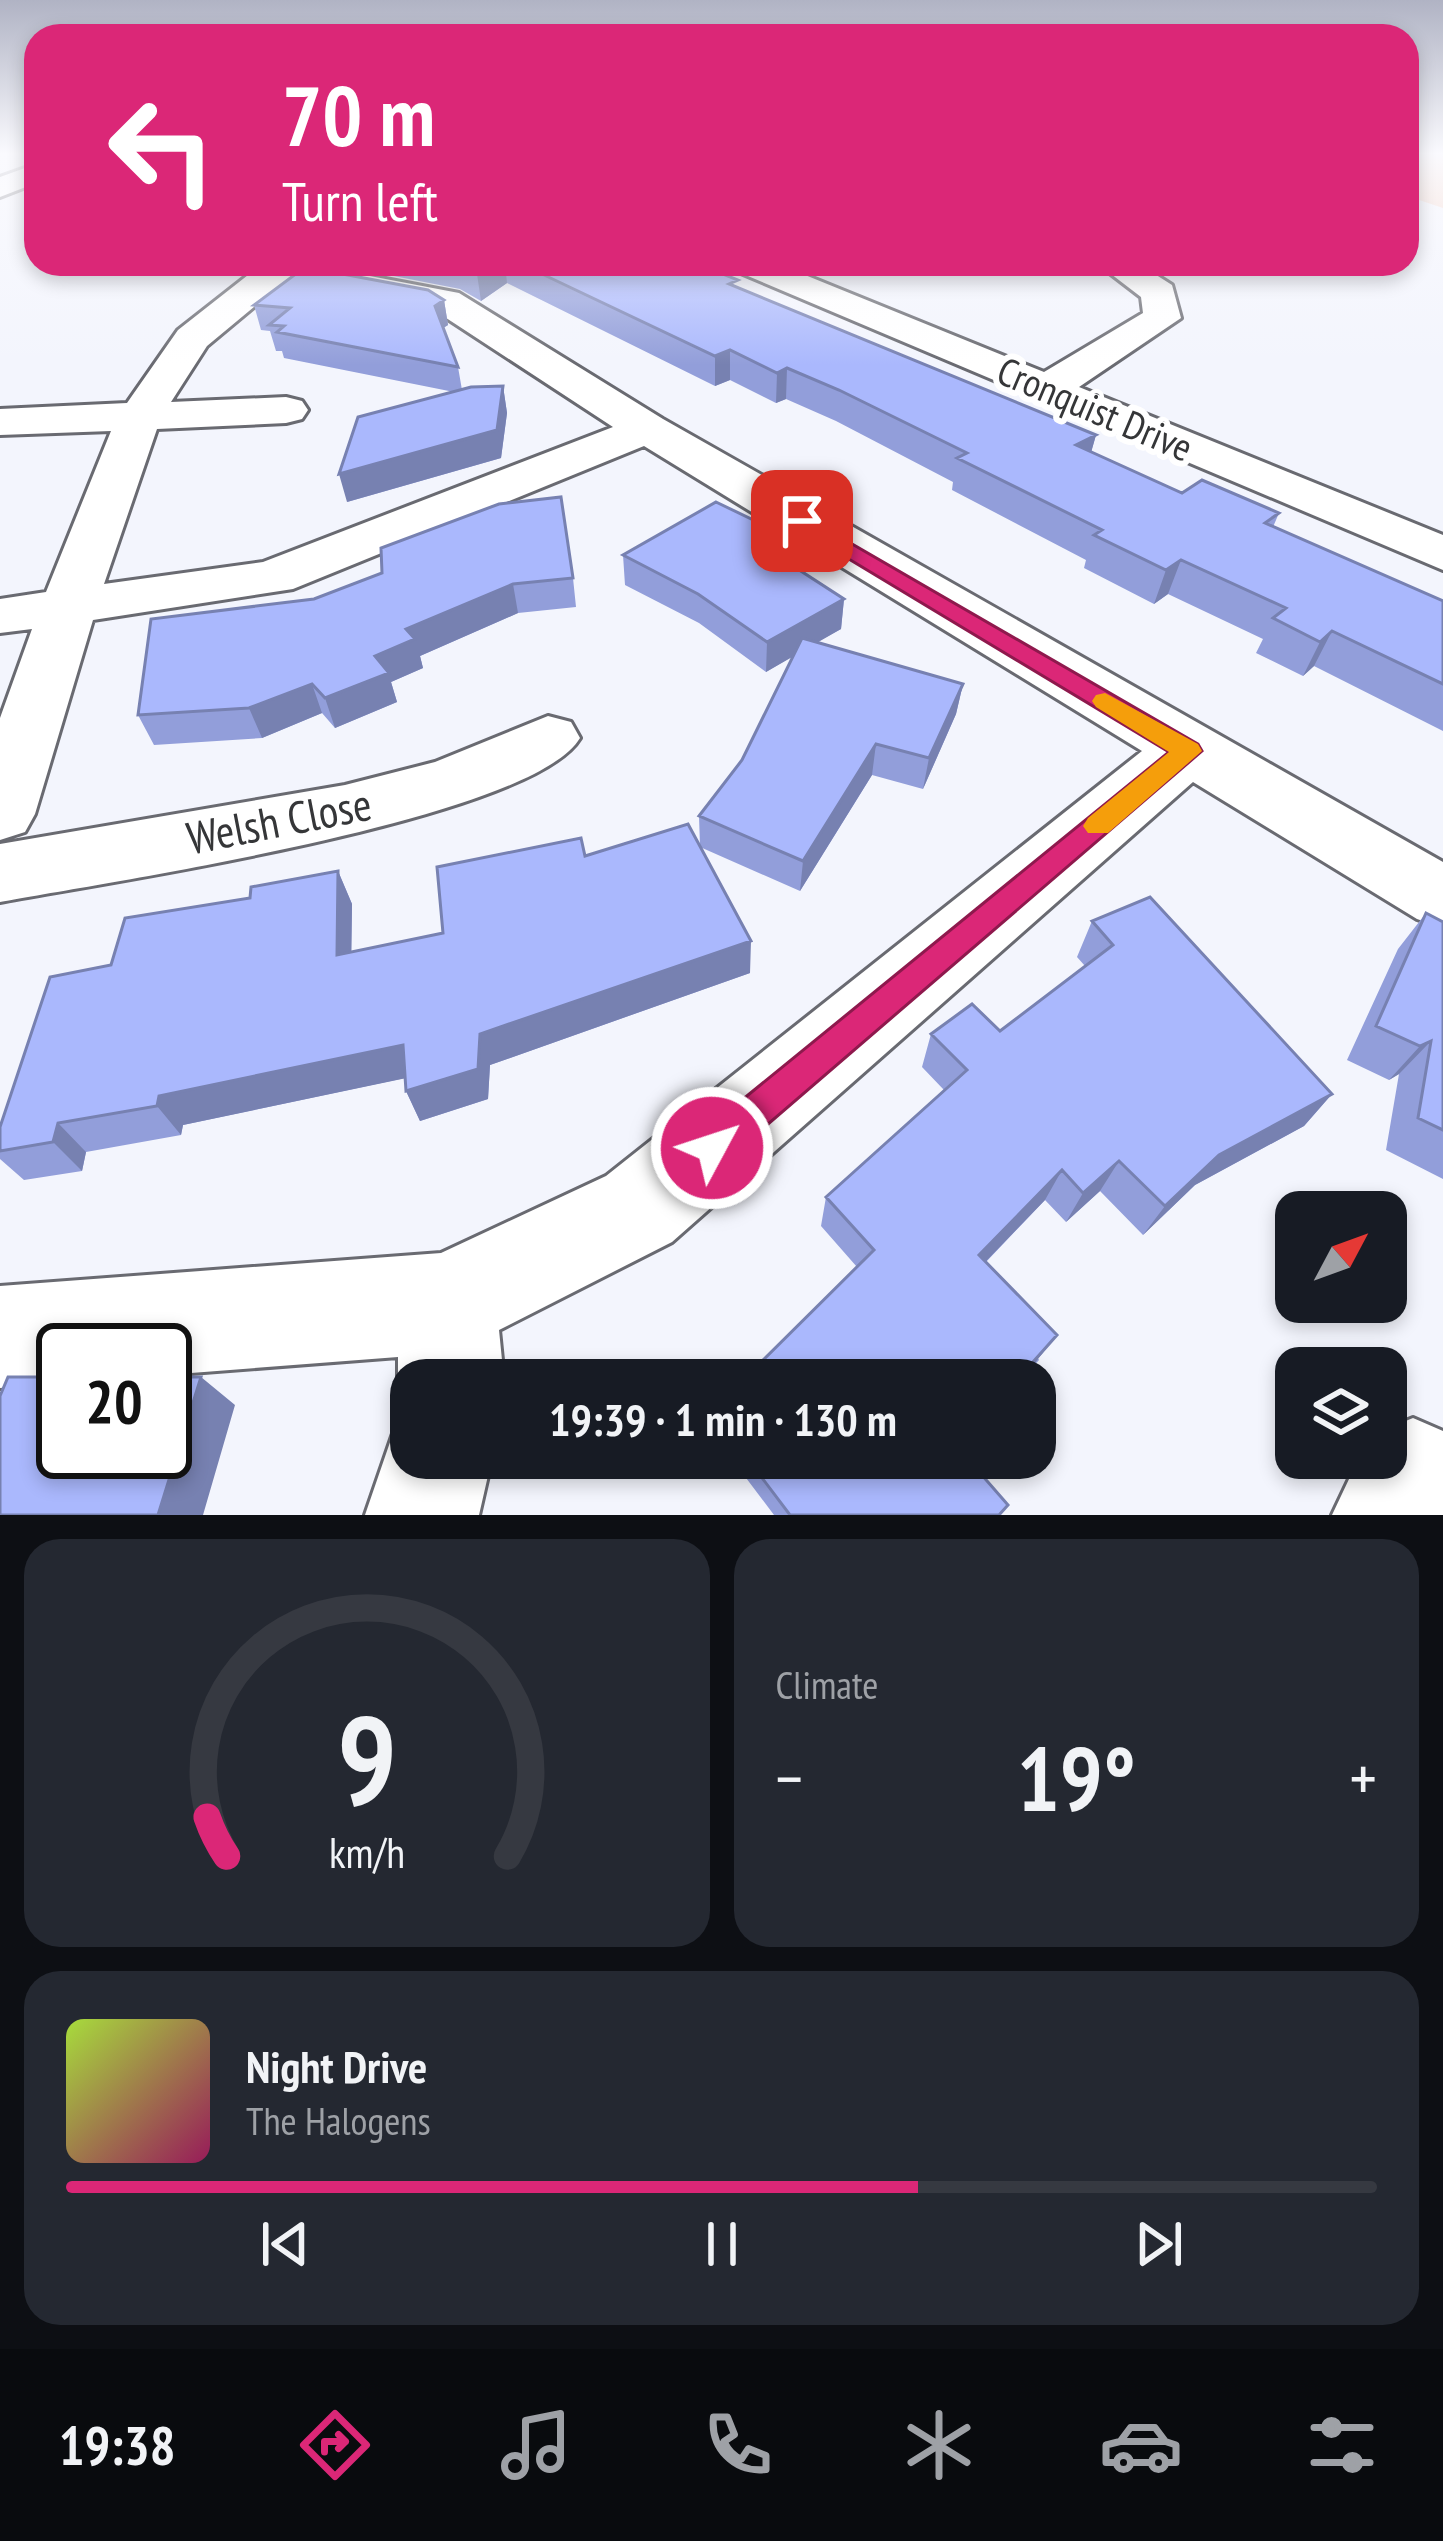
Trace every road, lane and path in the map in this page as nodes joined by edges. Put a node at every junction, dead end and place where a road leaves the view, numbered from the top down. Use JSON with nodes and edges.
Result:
{"nodes":[{"id":1,"x":268,"y":276,"type":"edge"},
{"id":2,"x":326,"y":276,"type":"edge"},
{"id":3,"x":777,"y":276,"type":"edge"},
{"id":4,"x":1133,"y":276,"type":"edge"},
{"id":5,"x":1046,"y":389,"type":"junction"},
{"id":6,"x":286,"y":410,"type":"dead end"},
{"id":7,"x":138,"y":419,"type":"junction"},
{"id":8,"x":0,"y":422,"type":"edge"},
{"id":9,"x":647,"y":429,"type":"junction"},
{"id":10,"x":1443,"y":554,"type":"edge"},
{"id":11,"x":68,"y":608,"type":"junction"},
{"id":12,"x":0,"y":616,"type":"edge"},
{"id":13,"x":548,"y":737,"type":"dead end"},
{"id":14,"x":1188,"y":751,"type":"junction"},
{"id":15,"x":0,"y":814,"type":"edge"},
{"id":16,"x":0,"y":873,"type":"edge"},
{"id":17,"x":1443,"y":898,"type":"edge"},
{"id":18,"x":0,"y":1336,"type":"edge"},
{"id":19,"x":448,"y":1342,"type":"edge"},
{"id":20,"x":431,"y":1479,"type":"edge"},
{"id":21,"x":422,"y":1515,"type":"edge"}],
"edges":[{"from":1,"to":7,"type":"main road"},
{"from":2,"to":9,"type":"main road"},
{"from":3,"to":5,"type":"main road","name":"Cronquist Drive"},
{"from":4,"to":5,"type":"main road"},
{"from":5,"to":10,"type":"main road","name":"Cronquist Drive"},
{"from":6,"to":7,"type":"main road"},
{"from":7,"to":8,"type":"main road"},
{"from":7,"to":11,"type":"main road"},
{"from":9,"to":11,"type":"main road"},
{"from":9,"to":14,"type":"main road"},
{"from":11,"to":12,"type":"main road"},
{"from":11,"to":15,"type":"main road"},
{"from":13,"to":16,"type":"main road","name":"Welsh Close"},
{"from":14,"to":17,"type":"main road"},
{"from":14,"to":19,"type":"main road"},
{"from":18,"to":19,"type":"main road"},
{"from":20,"to":21,"type":"main road"}]}
